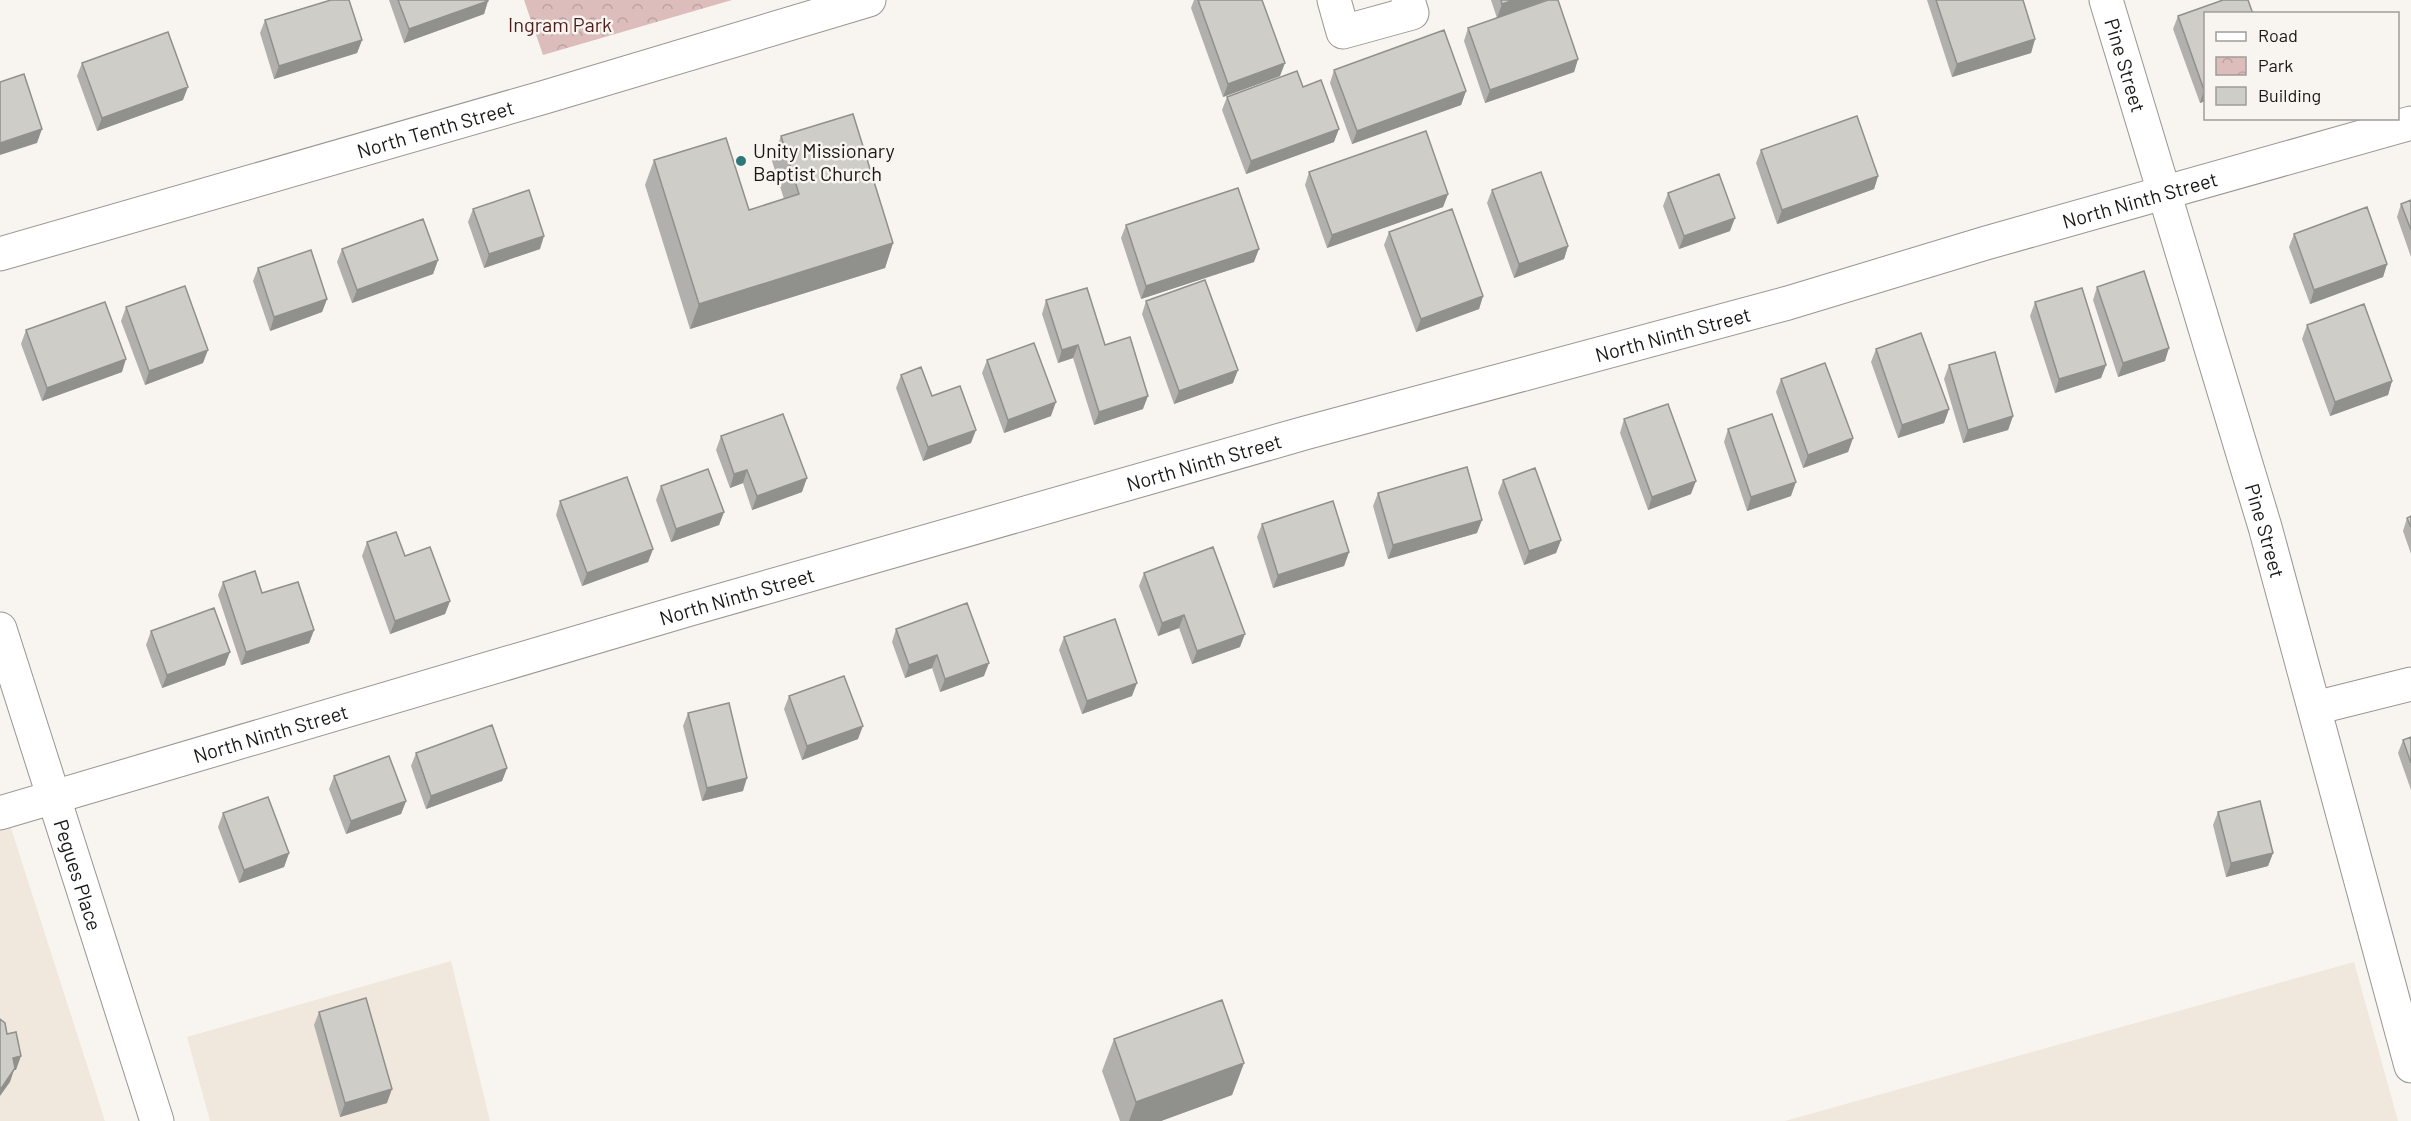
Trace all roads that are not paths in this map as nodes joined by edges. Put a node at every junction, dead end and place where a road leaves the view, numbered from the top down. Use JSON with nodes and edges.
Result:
{"nodes":[{"id":1,"x":869,"y":0,"type":"edge"},
{"id":2,"x":1334,"y":0,"type":"edge"},
{"id":3,"x":1408,"y":0,"type":"edge"},
{"id":4,"x":2106,"y":0,"type":"edge"},
{"id":5,"x":2411,"y":123,"type":"edge"},
{"id":6,"x":2164,"y":194,"type":"junction"},
{"id":7,"x":0,"y":254,"type":"edge"},
{"id":8,"x":0,"y":629,"type":"edge"},
{"id":9,"x":2411,"y":684,"type":"edge"},
{"id":10,"x":2315,"y":708,"type":"junction"},
{"id":11,"x":55,"y":798,"type":"junction"},
{"id":12,"x":0,"y":813,"type":"edge"},
{"id":13,"x":2411,"y":1066,"type":"edge"},
{"id":14,"x":157,"y":1121,"type":"edge"}],
"edges":[{"from":1,"to":7,"type":"street","name":"North Tenth Street"},
{"from":2,"to":3,"type":"street"},
{"from":4,"to":6,"type":"street","name":"Pine Street"},
{"from":5,"to":6,"type":"street","name":"North Ninth Street"},
{"from":6,"to":10,"type":"street","name":"Pine Street"},
{"from":6,"to":11,"type":"street","name":"North Ninth Street"},
{"from":8,"to":11,"type":"street","name":"Pegues Place"},
{"from":9,"to":10,"type":"street"},
{"from":10,"to":13,"type":"street","name":"Pine Street"},
{"from":11,"to":12,"type":"street","name":"North Ninth Street"},
{"from":11,"to":14,"type":"street","name":"Pegues Place"}]}
